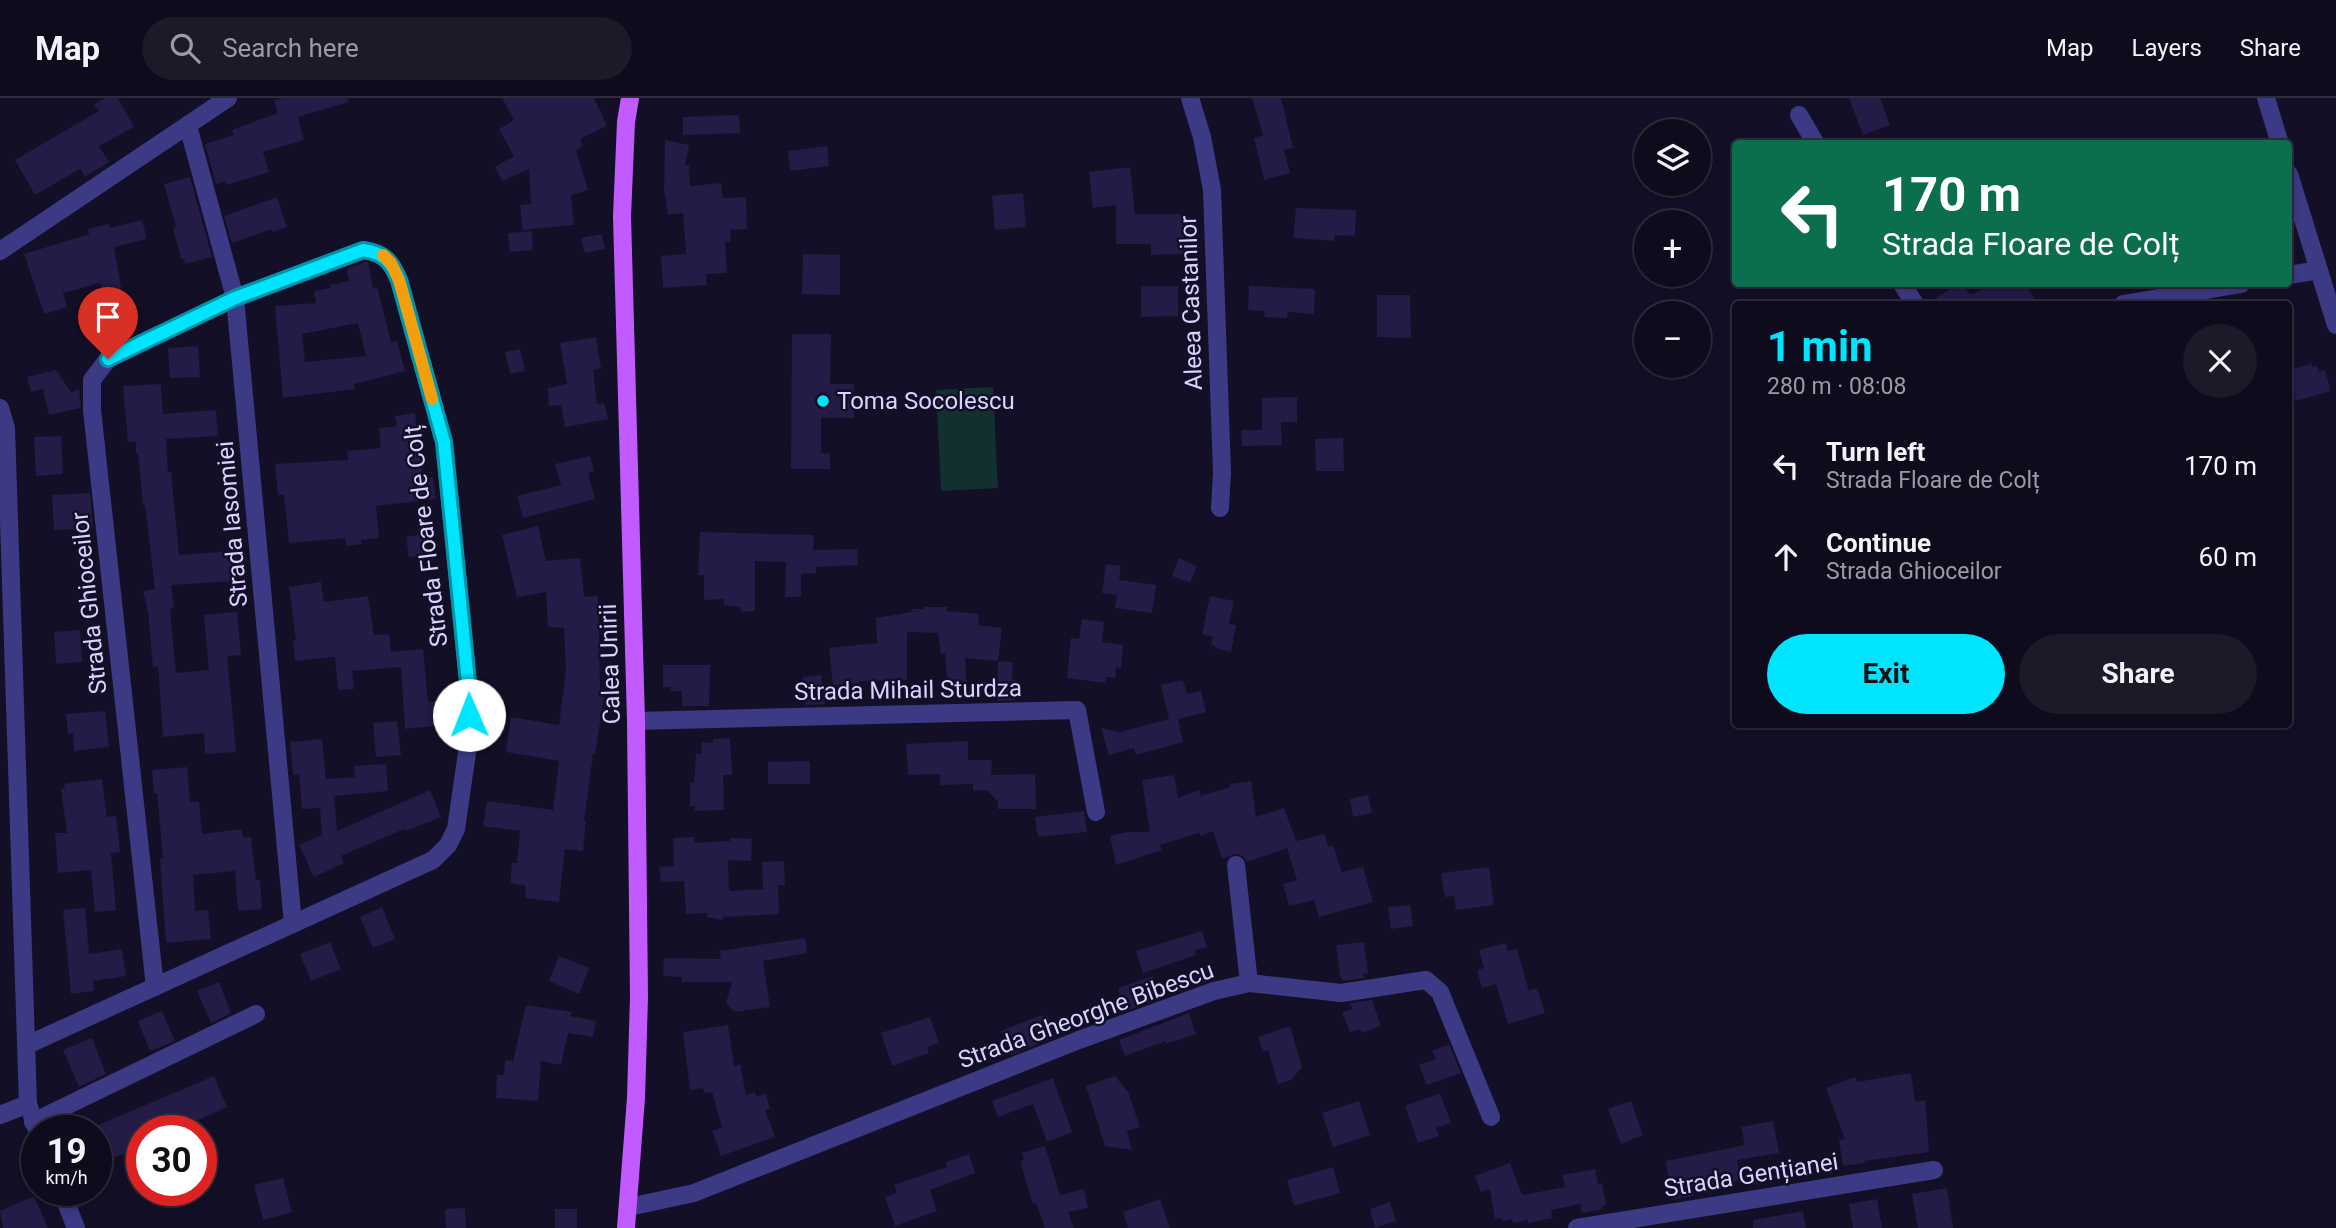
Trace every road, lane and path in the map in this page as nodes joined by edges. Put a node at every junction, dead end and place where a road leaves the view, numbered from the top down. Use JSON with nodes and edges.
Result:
{"nodes":[{"id":1,"x":228,"y":98,"type":"edge"},
{"id":2,"x":630,"y":98,"type":"edge"},
{"id":3,"x":1190,"y":98,"type":"edge"},
{"id":4,"x":2266,"y":98,"type":"edge"},
{"id":5,"x":1799,"y":115,"type":"dead end"},
{"id":6,"x":188,"y":125,"type":"junction"},
{"id":7,"x":1814,"y":140,"type":"edge"},
{"id":8,"x":2279,"y":140,"type":"edge"},
{"id":9,"x":2292,"y":184,"type":"edge"},
{"id":10,"x":0,"y":251,"type":"edge"},
{"id":11,"x":2319,"y":270,"type":"junction"},
{"id":12,"x":2292,"y":274,"type":"edge"},
{"id":13,"x":2223,"y":287,"type":"edge"},
{"id":14,"x":235,"y":298,"type":"junction"},
{"id":15,"x":2141,"y":301,"type":"edge"},
{"id":16,"x":2336,"y":325,"type":"edge"},
{"id":17,"x":0,"y":408,"type":"edge"},
{"id":18,"x":1220,"y":508,"type":"dead end"},
{"id":19,"x":636,"y":721,"type":"junction"},
{"id":20,"x":1096,"y":811,"type":"dead end"},
{"id":21,"x":1236,"y":865,"type":"dead end"},
{"id":22,"x":293,"y":924,"type":"junction"},
{"id":23,"x":1249,"y":983,"type":"junction"},
{"id":24,"x":155,"y":987,"type":"junction"},
{"id":25,"x":256,"y":1014,"type":"dead end"},
{"id":26,"x":27,"y":1045,"type":"junction"},
{"id":27,"x":28,"y":1104,"type":"junction"},
{"id":28,"x":0,"y":1115,"type":"edge"},
{"id":29,"x":32,"y":1115,"type":"edge"},
{"id":30,"x":57,"y":1115,"type":"edge"},
{"id":31,"x":1490,"y":1117,"type":"dead end"},
{"id":32,"x":1934,"y":1170,"type":"dead end"},
{"id":33,"x":67,"y":1206,"type":"edge"},
{"id":34,"x":629,"y":1208,"type":"junction"},
{"id":35,"x":76,"y":1228,"type":"edge"},
{"id":36,"x":626,"y":1228,"type":"edge"},
{"id":37,"x":1577,"y":1228,"type":"edge"}],
"edges":[{"from":1,"to":6,"type":"street"},
{"from":2,"to":19,"type":"main road","name":"Calea Unirii"},
{"from":3,"to":18,"type":"street","name":"Aleea Castanilor"},
{"from":4,"to":8,"type":"street"},
{"from":5,"to":7,"type":"street"},
{"from":6,"to":10,"type":"street"},
{"from":6,"to":14,"type":"street","name":"Strada Iasomiei"},
{"from":9,"to":11,"type":"street"},
{"from":11,"to":12,"type":"street"},
{"from":11,"to":16,"type":"street"},
{"from":13,"to":15,"type":"street"},
{"from":14,"to":22,"type":"street","name":"Strada Iasomiei"},
{"from":14,"to":22,"type":"street","name":"Strada Floare de Colț"},
{"from":14,"to":24,"type":"street","name":"Strada Ghioceilor"},
{"from":17,"to":26,"type":"street"},
{"from":19,"to":20,"type":"street","name":"Strada Mihail Sturdza"},
{"from":19,"to":34,"type":"main road","name":"Calea Unirii"},
{"from":21,"to":23,"type":"street"},
{"from":22,"to":24,"type":"street","name":"Strada Floare de Colț"},
{"from":23,"to":31,"type":"street","name":"Strada Gheorghe Bibescu"},
{"from":23,"to":34,"type":"street","name":"Strada Gheorghe Bibescu"},
{"from":24,"to":26,"type":"street","name":"Strada Floare de Colț"},
{"from":25,"to":30,"type":"street"},
{"from":26,"to":27,"type":"street"},
{"from":27,"to":28,"type":"street"},
{"from":27,"to":29,"type":"street"},
{"from":32,"to":37,"type":"street","name":"Strada Gențianei"},
{"from":33,"to":35,"type":"street"},
{"from":34,"to":36,"type":"main road","name":"Calea Unirii"}]}
